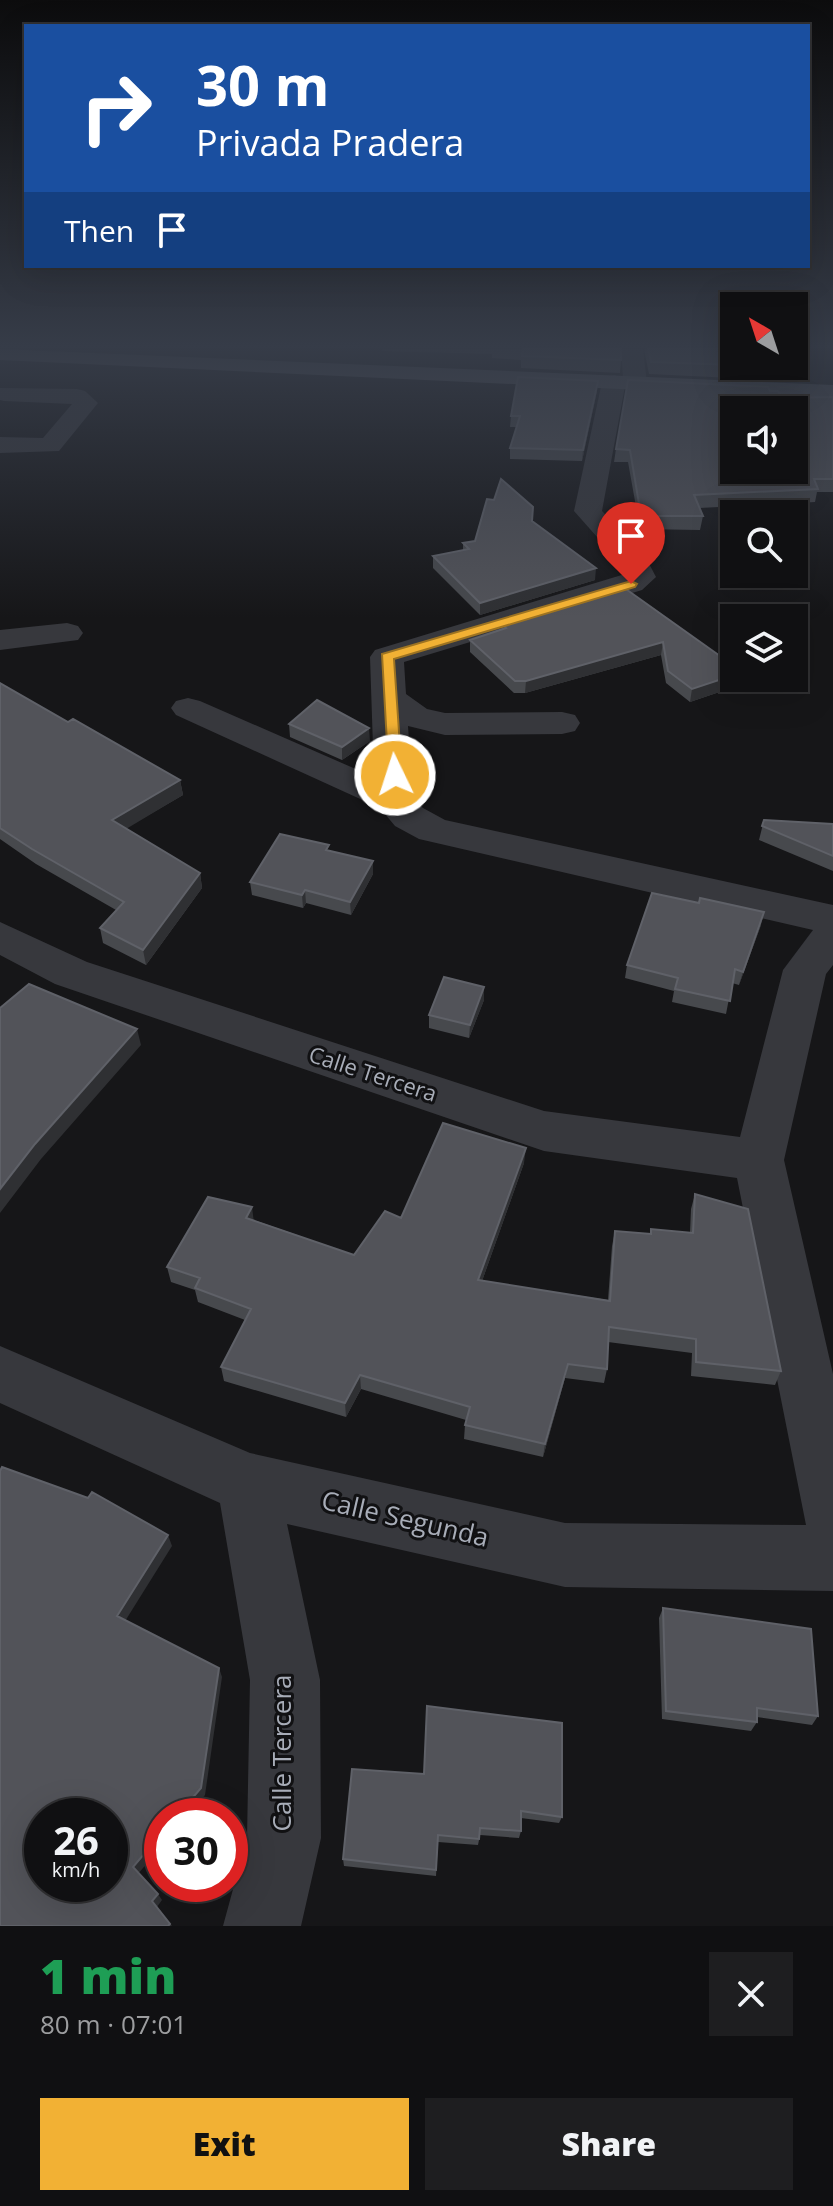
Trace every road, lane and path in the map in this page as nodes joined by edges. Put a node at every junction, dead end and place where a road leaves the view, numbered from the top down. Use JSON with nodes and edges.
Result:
{"nodes":[{"id":1,"x":56,"y":439,"type":"edge"},
{"id":2,"x":608,"y":439,"type":"edge"},
{"id":3,"x":0,"y":445,"type":"edge"},
{"id":4,"x":67,"y":633,"type":"dead end"},
{"id":5,"x":0,"y":640,"type":"edge"},
{"id":6,"x":390,"y":699,"type":"junction"},
{"id":7,"x":188,"y":708,"type":"dead end"},
{"id":8,"x":562,"y":723,"type":"dead end"},
{"id":9,"x":394,"y":800,"type":"junction"},
{"id":10,"x":833,"y":920,"type":"edge"},
{"id":11,"x":833,"y":935,"type":"edge"},
{"id":12,"x":0,"y":937,"type":"edge"},
{"id":13,"x":759,"y":1160,"type":"junction"},
{"id":14,"x":0,"y":1374,"type":"edge"},
{"id":15,"x":248,"y":1484,"type":"junction"},
{"id":16,"x":833,"y":1514,"type":"edge"},
{"id":17,"x":833,"y":1558,"type":"edge"},
{"id":18,"x":262,"y":1926,"type":"edge"}],
"edges":[{"from":1,"to":3,"type":"street"},
{"from":2,"to":6,"type":"street"},
{"from":4,"to":5,"type":"street"},
{"from":6,"to":8,"type":"street"},
{"from":6,"to":9,"type":"street"},
{"from":7,"to":9,"type":"street"},
{"from":9,"to":10,"type":"street"},
{"from":11,"to":13,"type":"street"},
{"from":12,"to":13,"type":"street","name":"Calle Tercera"},
{"from":13,"to":16,"type":"street"},
{"from":14,"to":15,"type":"street","name":"Calle Segunda"},
{"from":15,"to":17,"type":"street","name":"Calle Segunda"},
{"from":15,"to":18,"type":"street","name":"Calle Tercera"}]}
